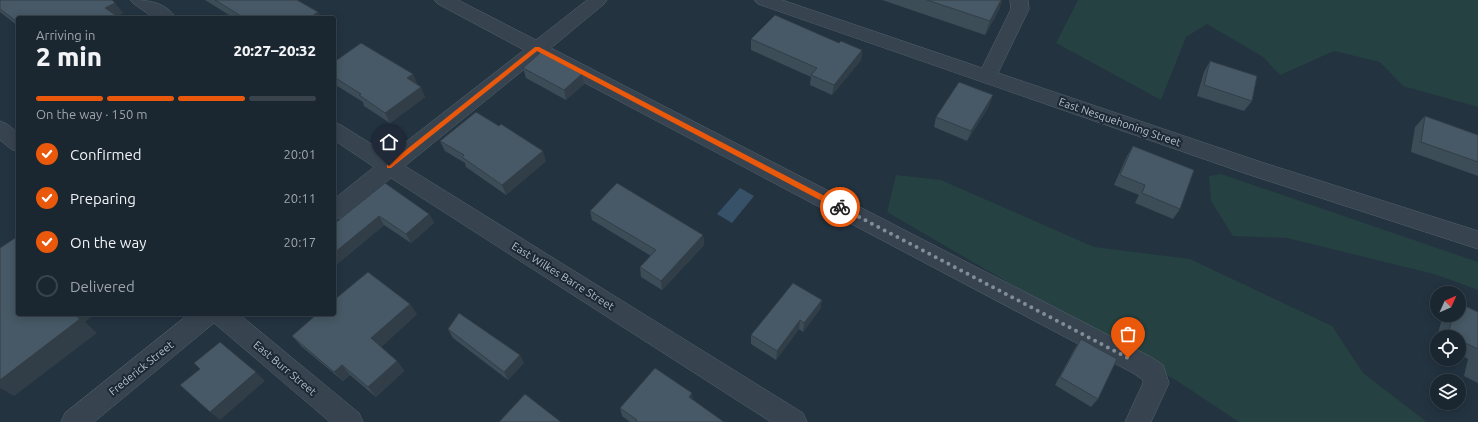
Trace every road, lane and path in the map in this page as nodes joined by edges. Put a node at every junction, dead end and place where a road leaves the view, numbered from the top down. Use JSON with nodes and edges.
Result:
{"nodes":[{"id":1,"x":140,"y":0,"type":"edge"},
{"id":2,"x":444,"y":0,"type":"edge"},
{"id":3,"x":598,"y":0,"type":"edge"},
{"id":4,"x":764,"y":0,"type":"edge"},
{"id":5,"x":1019,"y":0,"type":"edge"},
{"id":6,"x":790,"y":4,"type":"edge"},
{"id":7,"x":164,"y":16,"type":"edge"},
{"id":8,"x":537,"y":49,"type":"junction"},
{"id":9,"x":987,"y":76,"type":"junction"},
{"id":10,"x":0,"y":129,"type":"edge"},
{"id":11,"x":336,"y":131,"type":"edge"},
{"id":12,"x":16,"y":142,"type":"edge"},
{"id":13,"x":389,"y":166,"type":"junction"},
{"id":14,"x":336,"y":209,"type":"edge"},
{"id":15,"x":1478,"y":240,"type":"edge"},
{"id":16,"x":205,"y":316,"type":"edge"},
{"id":17,"x":223,"y":316,"type":"edge"},
{"id":18,"x":74,"y":422,"type":"edge"},
{"id":19,"x":350,"y":422,"type":"edge"},
{"id":20,"x":794,"y":422,"type":"edge"},
{"id":21,"x":1138,"y":422,"type":"edge"}],
"edges":[{"from":1,"to":7,"type":"street"},
{"from":2,"to":8,"type":"street"},
{"from":3,"to":8,"type":"street"},
{"from":4,"to":6,"type":"street","name":"East Nesquehoning Street"},
{"from":5,"to":9,"type":"street"},
{"from":6,"to":9,"type":"street","name":"East Nesquehoning Street"},
{"from":8,"to":13,"type":"street"},
{"from":8,"to":21,"type":"street"},
{"from":9,"to":15,"type":"street","name":"East Nesquehoning Street"},
{"from":10,"to":12,"type":"street"},
{"from":11,"to":13,"type":"street","name":"East Wilkes Barre Street"},
{"from":13,"to":14,"type":"street"},
{"from":13,"to":20,"type":"street","name":"East Wilkes Barre Street"},
{"from":16,"to":18,"type":"street","name":"Frederick Street"},
{"from":17,"to":19,"type":"street","name":"East Burr Street"}]}
